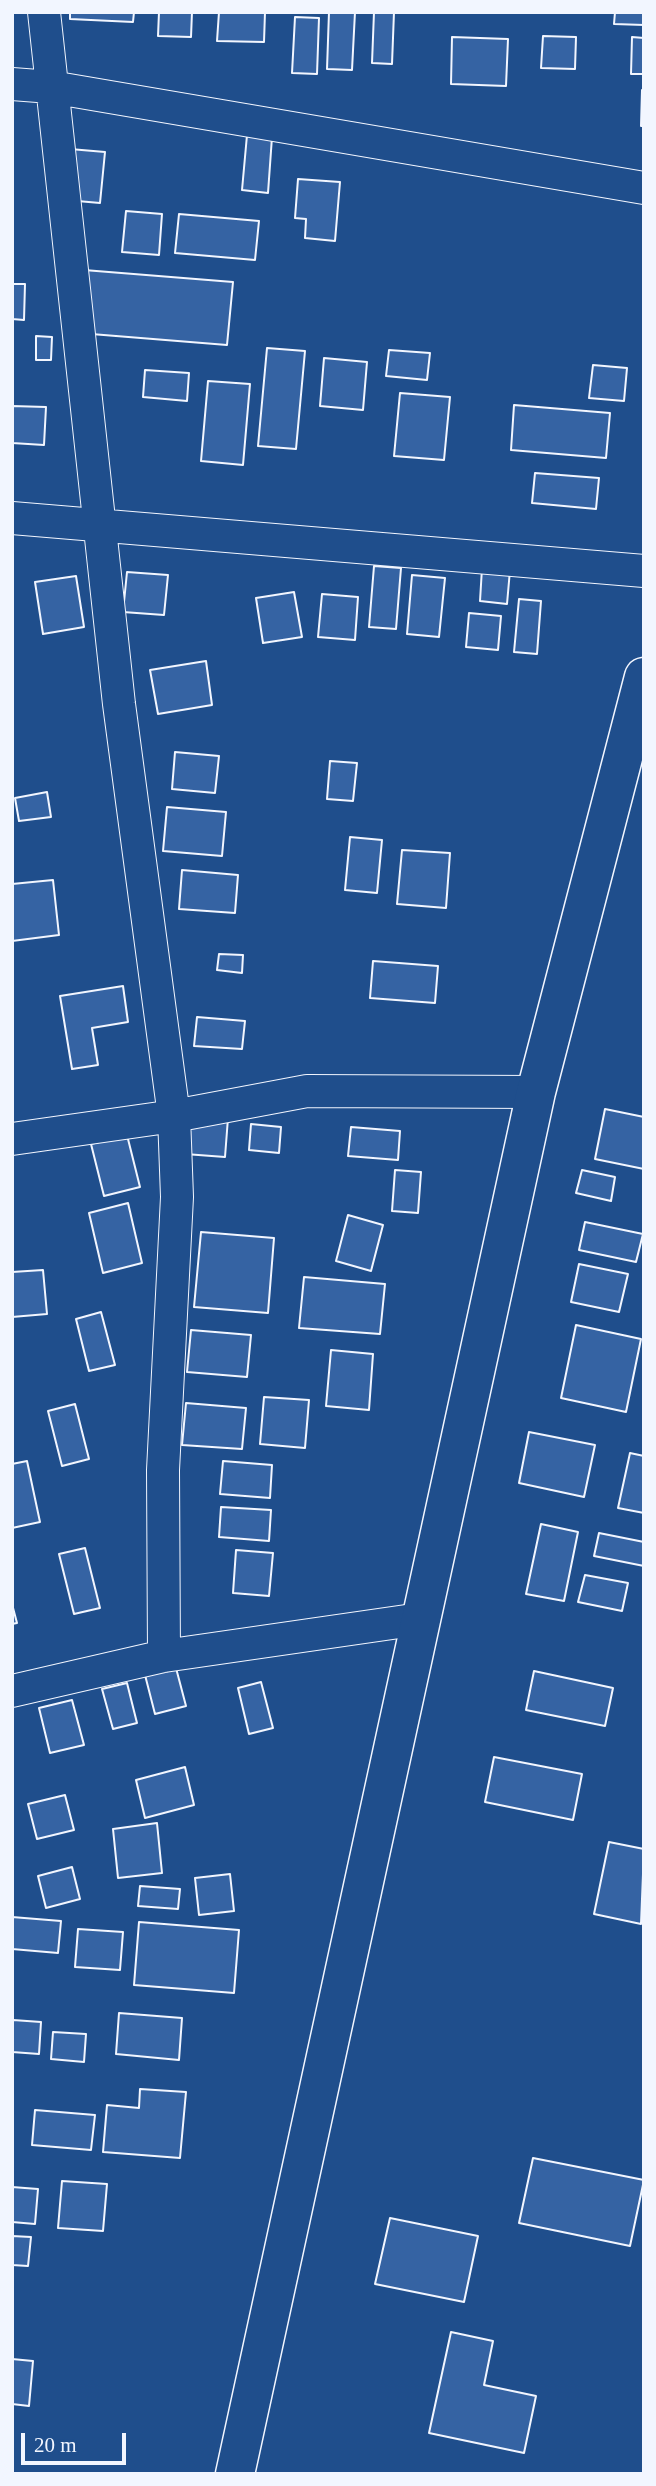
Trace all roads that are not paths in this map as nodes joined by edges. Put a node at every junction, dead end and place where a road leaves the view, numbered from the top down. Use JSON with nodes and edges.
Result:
{"nodes":[{"id":1,"x":44,"y":12,"type":"edge"},
{"id":2,"x":12,"y":84,"type":"edge"},
{"id":3,"x":51,"y":87,"type":"junction"},
{"id":4,"x":644,"y":188,"type":"edge"},
{"id":5,"x":12,"y":518,"type":"edge"},
{"id":6,"x":99,"y":523,"type":"junction"},
{"id":7,"x":644,"y":571,"type":"edge"},
{"id":8,"x":644,"y":677,"type":"edge"},
{"id":9,"x":536,"y":1092,"type":"junction"},
{"id":10,"x":174,"y":1115,"type":"junction"},
{"id":11,"x":12,"y":1139,"type":"edge"},
{"id":12,"x":420,"y":1619,"type":"junction"},
{"id":13,"x":164,"y":1656,"type":"junction"},
{"id":14,"x":12,"y":1691,"type":"edge"},
{"id":15,"x":235,"y":2474,"type":"edge"}],
"edges":[{"from":1,"to":3,"type":"street"},
{"from":2,"to":3,"type":"street"},
{"from":3,"to":4,"type":"street"},
{"from":3,"to":6,"type":"street"},
{"from":5,"to":6,"type":"street"},
{"from":6,"to":7,"type":"street"},
{"from":6,"to":10,"type":"street"},
{"from":8,"to":9,"type":"main road"},
{"from":9,"to":10,"type":"street"},
{"from":9,"to":12,"type":"main road"},
{"from":10,"to":11,"type":"street"},
{"from":10,"to":13,"type":"street"},
{"from":12,"to":13,"type":"street"},
{"from":12,"to":15,"type":"main road"},
{"from":13,"to":14,"type":"street"}]}
